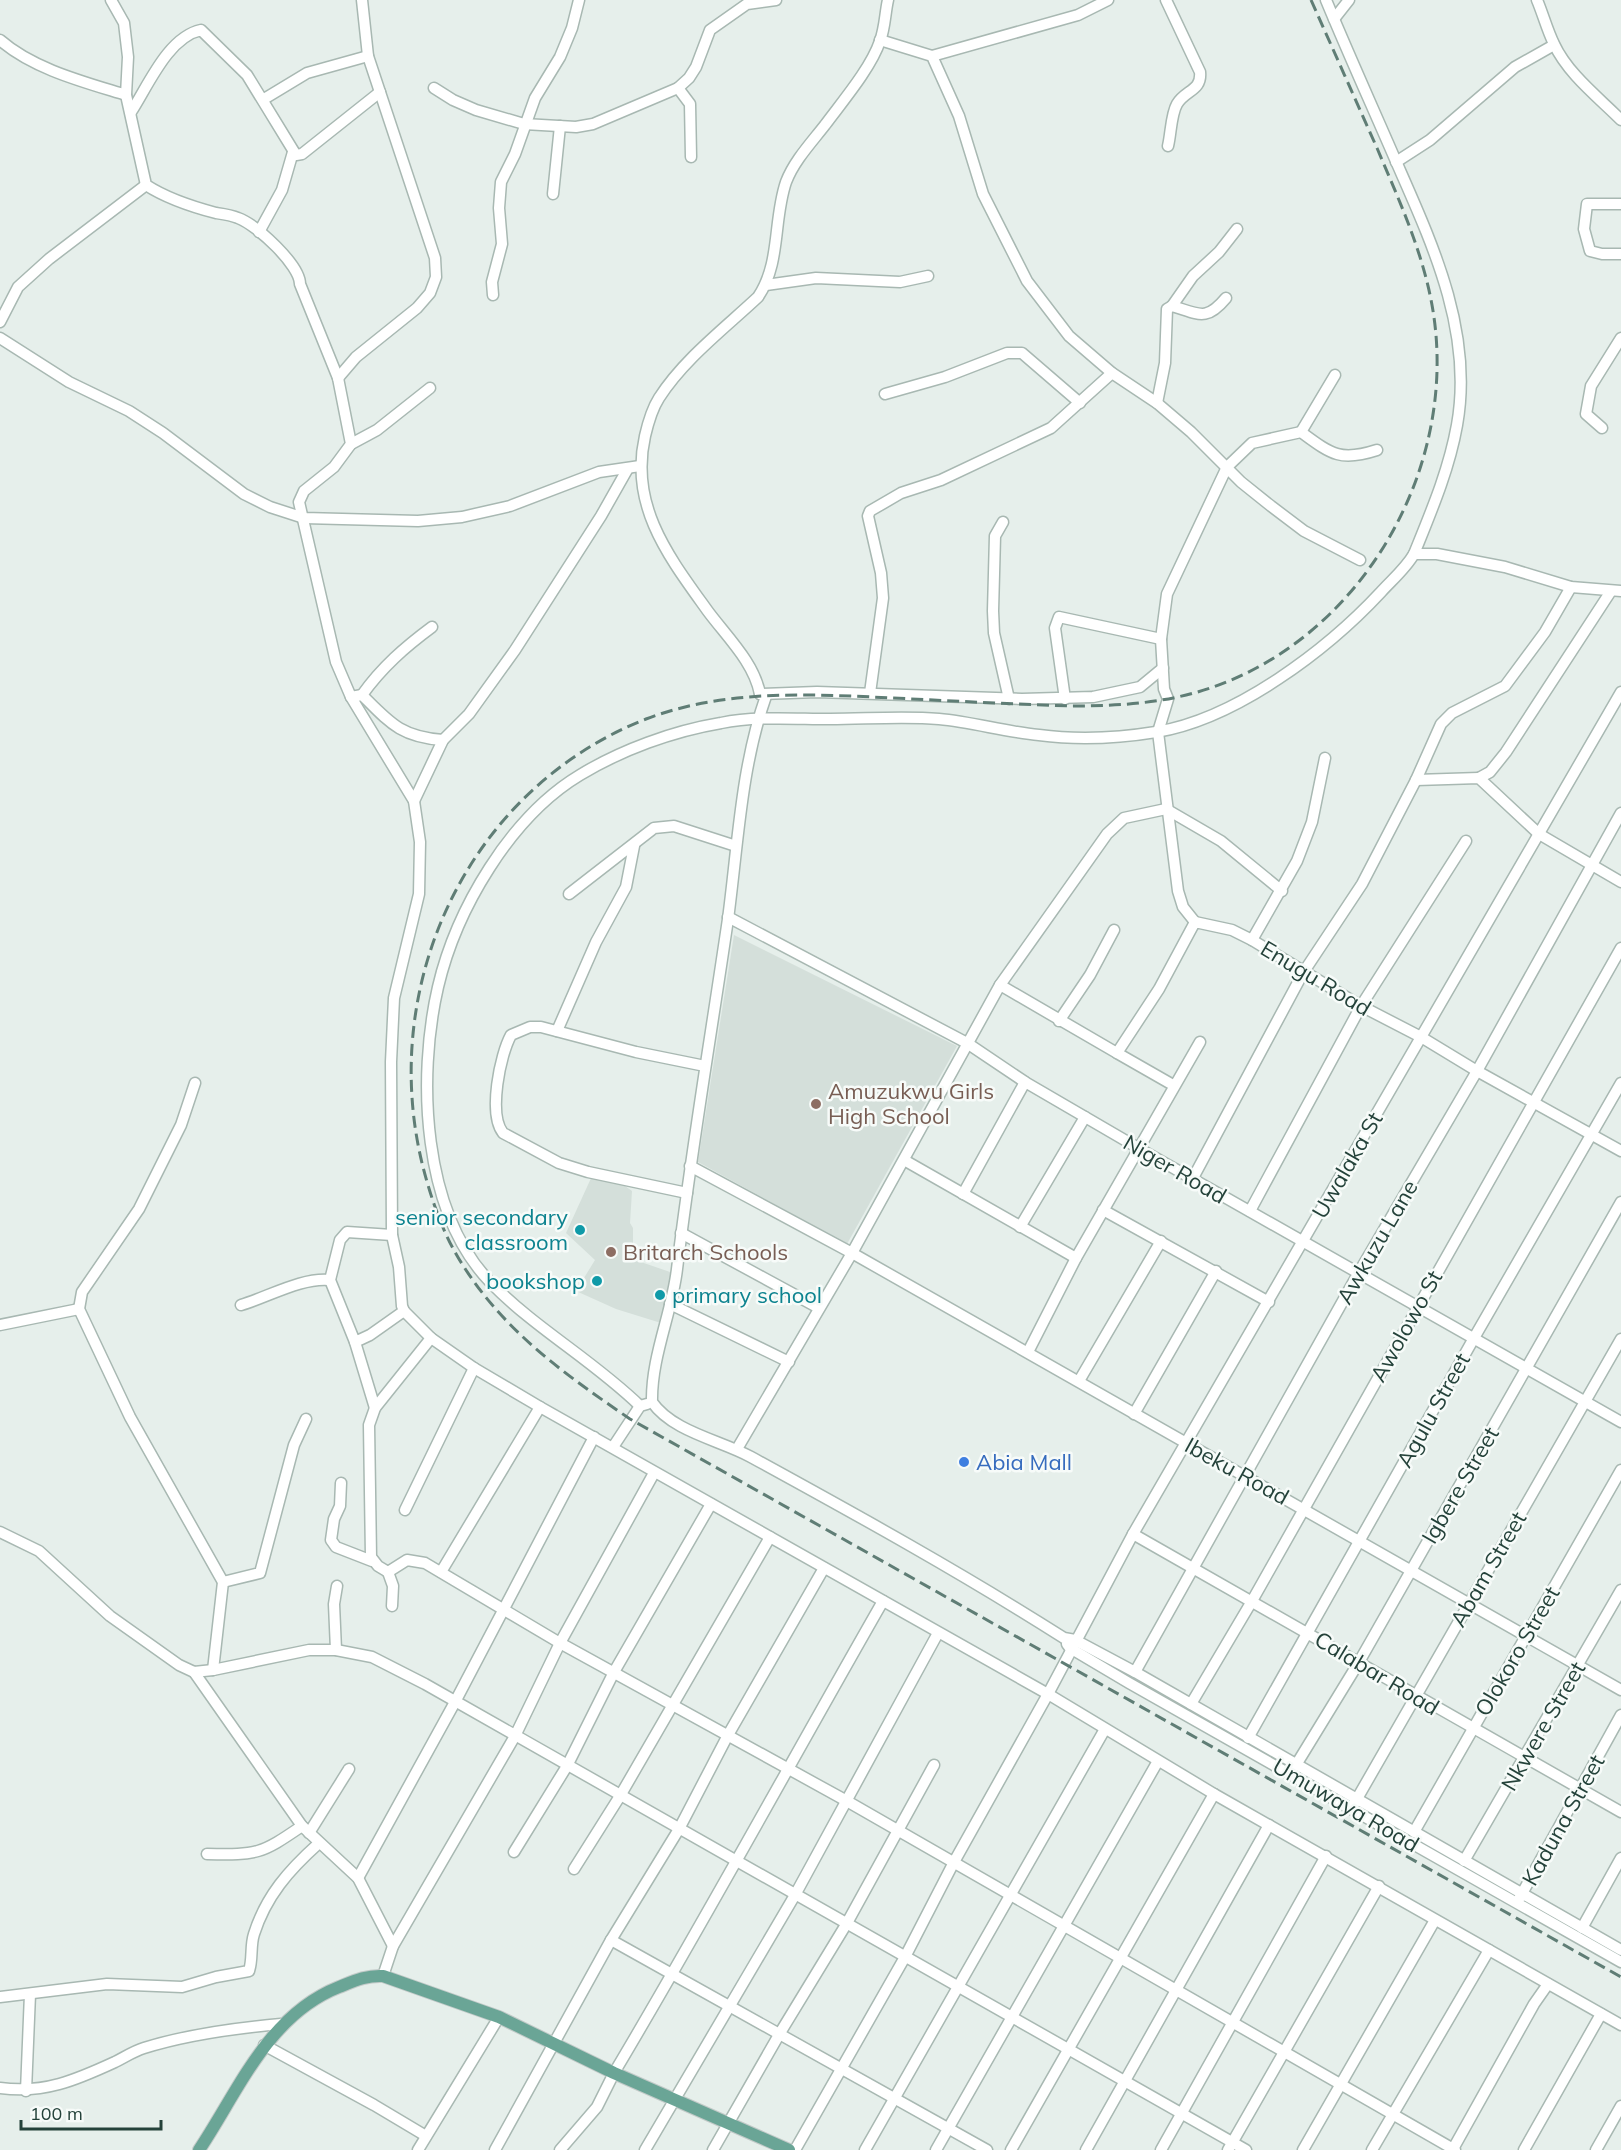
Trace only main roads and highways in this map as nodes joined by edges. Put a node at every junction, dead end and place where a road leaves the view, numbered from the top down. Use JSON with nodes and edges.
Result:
{"nodes":[{"id":1,"x":204,"y":2147,"type":"edge"},
{"id":2,"x":789,"y":2150,"type":"edge"}],
"edges":[{"from":1,"to":2,"type":"main road"}]}
